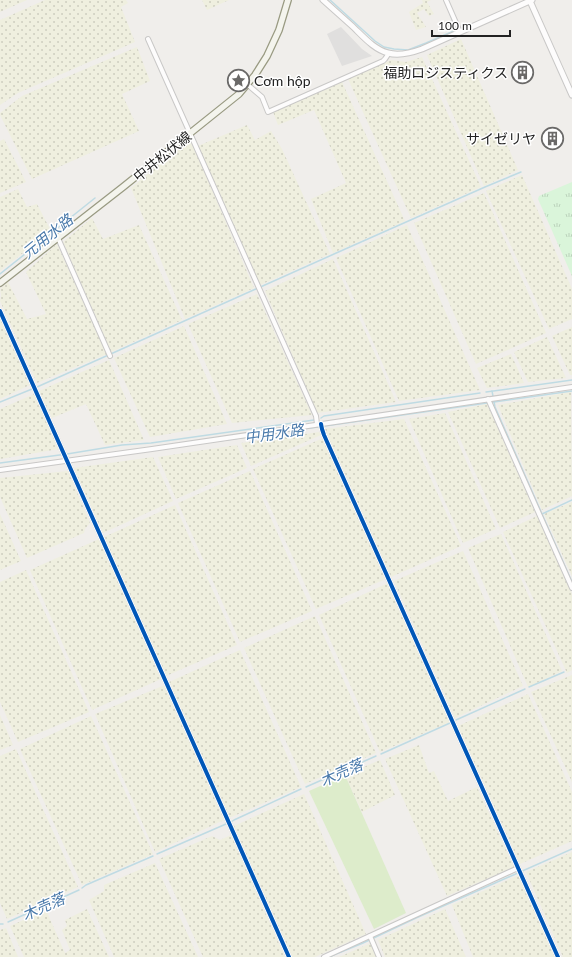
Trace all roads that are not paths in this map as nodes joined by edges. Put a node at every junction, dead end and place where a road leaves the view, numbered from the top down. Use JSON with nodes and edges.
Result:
{"nodes":[{"id":1,"x":288,"y":0,"type":"edge"},
{"id":2,"x":323,"y":0,"type":"edge"},
{"id":3,"x":446,"y":0,"type":"edge"},
{"id":4,"x":531,"y":1,"type":"edge"},
{"id":5,"x":460,"y":32,"type":"junction"},
{"id":6,"x":148,"y":39,"type":"dead end"},
{"id":7,"x":389,"y":53,"type":"junction"},
{"id":8,"x":248,"y":85,"type":"junction"},
{"id":9,"x":572,"y":95,"type":"edge"},
{"id":10,"x":190,"y":134,"type":"junction"},
{"id":11,"x":58,"y":238,"type":"junction"},
{"id":12,"x":0,"y":283,"type":"edge"},
{"id":13,"x":0,"y":312,"type":"edge"},
{"id":14,"x":110,"y":356,"type":"dead end"},
{"id":15,"x":572,"y":387,"type":"edge"},
{"id":16,"x":488,"y":399,"type":"junction"},
{"id":17,"x":319,"y":424,"type":"junction"},
{"id":18,"x":67,"y":460,"type":"junction"},
{"id":19,"x":0,"y":470,"type":"edge"},
{"id":20,"x":572,"y":588,"type":"edge"},
{"id":21,"x":518,"y":868,"type":"junction"},
{"id":22,"x":370,"y":936,"type":"junction"},
{"id":23,"x":289,"y":957,"type":"edge"},
{"id":24,"x":324,"y":957,"type":"edge"},
{"id":25,"x":379,"y":957,"type":"edge"},
{"id":26,"x":558,"y":957,"type":"edge"}],
"edges":[{"from":1,"to":8,"type":"main road","name":"中井松伏線"},
{"from":2,"to":7,"type":"street"},
{"from":3,"to":5,"type":"street"},
{"from":4,"to":5,"type":"street"},
{"from":4,"to":9,"type":"street"},
{"from":5,"to":7,"type":"street"},
{"from":6,"to":10,"type":"street"},
{"from":7,"to":8,"type":"street"},
{"from":8,"to":10,"type":"main road","name":"中井松伏線"},
{"from":10,"to":11,"type":"main road","name":"中井松伏線"},
{"from":10,"to":17,"type":"street"},
{"from":11,"to":12,"type":"main road","name":"中井松伏線"},
{"from":11,"to":14,"type":"street"},
{"from":13,"to":18,"type":"street"},
{"from":15,"to":16,"type":"street"},
{"from":16,"to":17,"type":"street"},
{"from":16,"to":20,"type":"street"},
{"from":17,"to":18,"type":"street"},
{"from":17,"to":21,"type":"street"},
{"from":18,"to":19,"type":"street"},
{"from":18,"to":23,"type":"street"},
{"from":21,"to":22,"type":"street"},
{"from":21,"to":26,"type":"street"},
{"from":22,"to":24,"type":"street"},
{"from":22,"to":25,"type":"street"}]}
